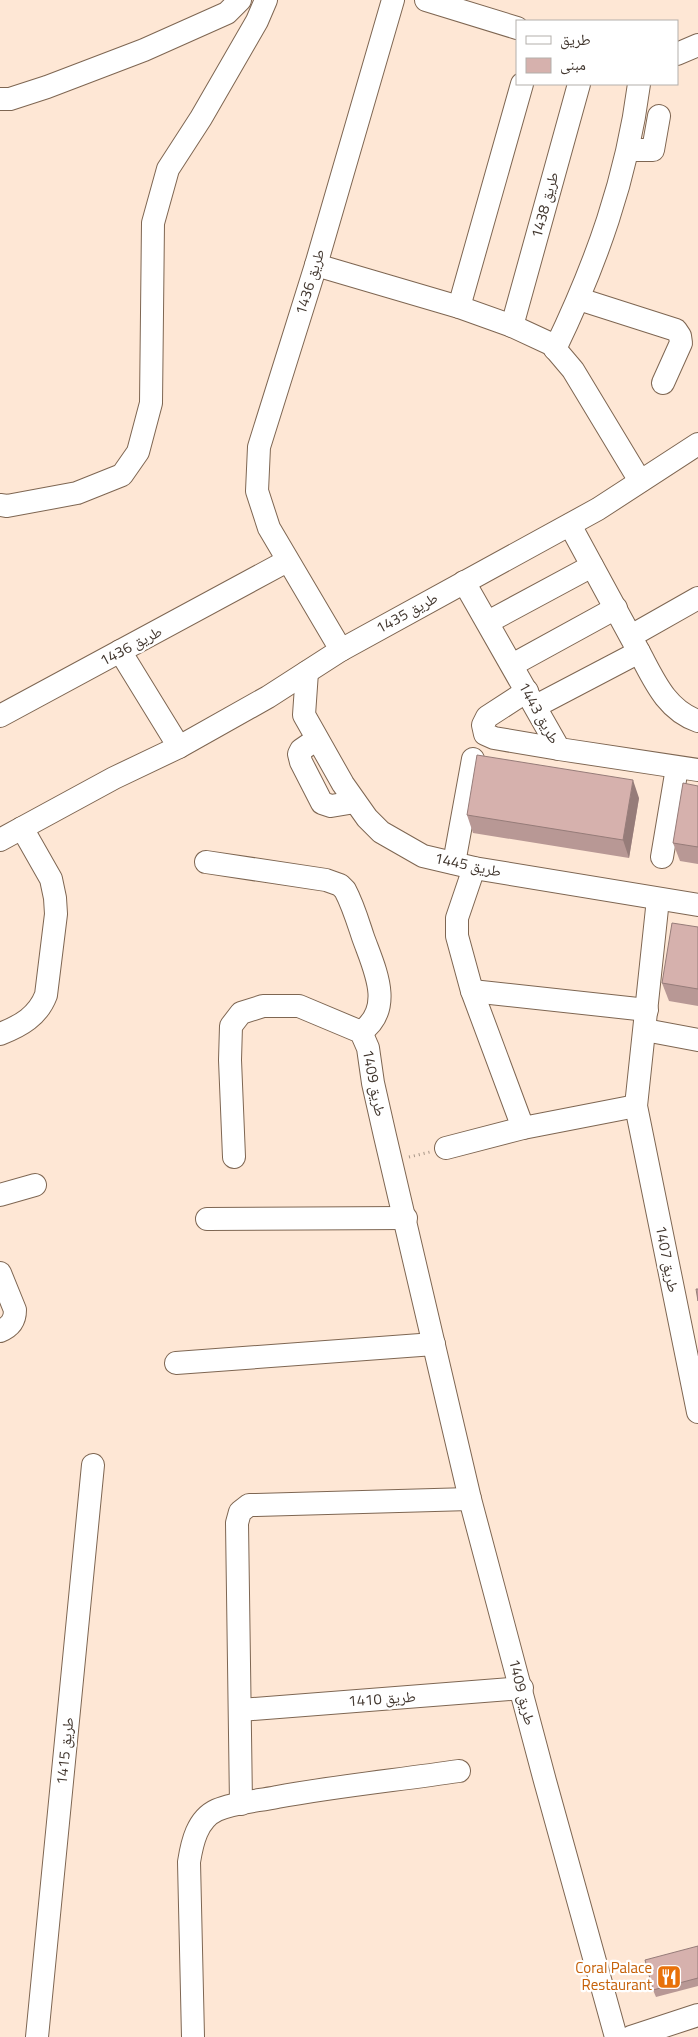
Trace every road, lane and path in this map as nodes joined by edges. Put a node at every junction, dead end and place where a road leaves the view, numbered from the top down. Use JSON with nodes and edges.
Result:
{"nodes":[{"id":1,"x":240,"y":0,"type":"edge"},
{"id":2,"x":266,"y":0,"type":"edge"},
{"id":3,"x":393,"y":0,"type":"edge"},
{"id":4,"x":426,"y":0,"type":"edge"},
{"id":5,"x":516,"y":28,"type":"edge"},
{"id":6,"x":698,"y":45,"type":"edge"},
{"id":7,"x":678,"y":54,"type":"edge"},
{"id":8,"x":522,"y":85,"type":"edge"},
{"id":9,"x":579,"y":85,"type":"edge"},
{"id":10,"x":639,"y":85,"type":"edge"},
{"id":11,"x":0,"y":99,"type":"edge"},
{"id":12,"x":659,"y":116,"type":"dead end"},
{"id":13,"x":628,"y":150,"type":"junction"},
{"id":14,"x":316,"y":265,"type":"junction"},
{"id":15,"x":579,"y":299,"type":"junction"},
{"id":16,"x":459,"y":307,"type":"junction"},
{"id":17,"x":512,"y":326,"type":"junction"},
{"id":18,"x":554,"y":349,"type":"junction"},
{"id":19,"x":663,"y":383,"type":"dead end"},
{"id":20,"x":698,"y":444,"type":"edge"},
{"id":21,"x":640,"y":481,"type":"junction"},
{"id":22,"x":0,"y":505,"type":"edge"},
{"id":23,"x":570,"y":525,"type":"junction"},
{"id":24,"x":288,"y":561,"type":"junction"},
{"id":25,"x":592,"y":566,"type":"junction"},
{"id":26,"x":464,"y":582,"type":"junction"},
{"id":27,"x":698,"y":598,"type":"edge"},
{"id":28,"x":616,"y":608,"type":"junction"},
{"id":29,"x":488,"y":622,"type":"junction"},
{"id":30,"x":635,"y":644,"type":"junction"},
{"id":31,"x":341,"y":650,"type":"junction"},
{"id":32,"x":120,"y":651,"type":"junction"},
{"id":33,"x":512,"y":665,"type":"junction"},
{"id":34,"x":307,"y":672,"type":"junction"},
{"id":35,"x":268,"y":697,"type":"junction"},
{"id":36,"x":532,"y":698,"type":"junction"},
{"id":37,"x":0,"y":716,"type":"edge"},
{"id":38,"x":304,"y":716,"type":"junction"},
{"id":39,"x":698,"y":721,"type":"edge"},
{"id":40,"x":179,"y":747,"type":"junction"},
{"id":41,"x":559,"y":749,"type":"junction"},
{"id":42,"x":473,"y":759,"type":"dead end"},
{"id":43,"x":687,"y":769,"type":"edge"},
{"id":44,"x":22,"y":828,"type":"junction"},
{"id":45,"x":0,"y":840,"type":"edge"},
{"id":46,"x":662,"y":857,"type":"dead end"},
{"id":47,"x":206,"y":862,"type":"dead end"},
{"id":48,"x":464,"y":865,"type":"junction"},
{"id":49,"x":658,"y":899,"type":"junction"},
{"id":50,"x":698,"y":905,"type":"edge"},
{"id":51,"x":472,"y":991,"type":"junction"},
{"id":52,"x":646,"y":1020,"type":"junction"},
{"id":53,"x":7,"y":1031,"type":"edge"},
{"id":54,"x":361,"y":1032,"type":"junction"},
{"id":55,"x":698,"y":1040,"type":"edge"},
{"id":56,"x":636,"y":1106,"type":"junction"},
{"id":57,"x":522,"y":1128,"type":"junction"},
{"id":58,"x":446,"y":1148,"type":"joint"},
{"id":59,"x":234,"y":1157,"type":"dead end"},
{"id":60,"x":391,"y":1162,"type":"junction"},
{"id":61,"x":35,"y":1185,"type":"dead end"},
{"id":62,"x":0,"y":1195,"type":"edge"},
{"id":63,"x":406,"y":1218,"type":"junction"},
{"id":64,"x":207,"y":1219,"type":"dead end"},
{"id":65,"x":0,"y":1274,"type":"edge"},
{"id":66,"x":0,"y":1331,"type":"edge"},
{"id":67,"x":434,"y":1344,"type":"junction"},
{"id":68,"x":176,"y":1362,"type":"dead end"},
{"id":69,"x":698,"y":1412,"type":"edge"},
{"id":70,"x":93,"y":1465,"type":"dead end"},
{"id":71,"x":470,"y":1499,"type":"junction"},
{"id":72,"x":522,"y":1688,"type":"junction"},
{"id":73,"x":241,"y":1710,"type":"junction"},
{"id":74,"x":459,"y":1771,"type":"dead end"},
{"id":75,"x":241,"y":1804,"type":"junction"},
{"id":76,"x":696,"y":2027,"type":"edge"},
{"id":77,"x":37,"y":2037,"type":"edge"},
{"id":78,"x":193,"y":2037,"type":"edge"},
{"id":79,"x":616,"y":2037,"type":"edge"},
{"id":80,"x":631,"y":2037,"type":"edge"},
{"id":81,"x":669,"y":2037,"type":"edge"}],
"edges":[{"from":1,"to":11,"type":"street"},
{"from":2,"to":22,"type":"street"},
{"from":3,"to":14,"type":"street","name":"طريق 1436"},
{"from":4,"to":5,"type":"street"},
{"from":6,"to":7,"type":"street"},
{"from":8,"to":16,"type":"street"},
{"from":9,"to":17,"type":"street","name":"طريق 1438"},
{"from":10,"to":13,"type":"street"},
{"from":12,"to":13,"type":"street"},
{"from":13,"to":15,"type":"street"},
{"from":14,"to":16,"type":"street"},
{"from":14,"to":24,"type":"street","name":"طريق 1436"},
{"from":15,"to":18,"type":"street"},
{"from":15,"to":19,"type":"street"},
{"from":16,"to":17,"type":"street"},
{"from":17,"to":18,"type":"street"},
{"from":18,"to":21,"type":"street"},
{"from":20,"to":21,"type":"street","name":"طريق 1435"},
{"from":21,"to":23,"type":"street","name":"طريق 1435"},
{"from":23,"to":25,"type":"street"},
{"from":23,"to":26,"type":"street","name":"طريق 1435"},
{"from":24,"to":31,"type":"street","name":"طريق 1436"},
{"from":24,"to":32,"type":"street","name":"طريق 1436"},
{"from":25,"to":28,"type":"street"},
{"from":25,"to":29,"type":"street"},
{"from":26,"to":29,"type":"street","name":"طريق 1443"},
{"from":26,"to":31,"type":"street","name":"طريق 1435"},
{"from":27,"to":30,"type":"street"},
{"from":28,"to":30,"type":"street"},
{"from":28,"to":33,"type":"street"},
{"from":29,"to":33,"type":"street","name":"طريق 1443"},
{"from":30,"to":36,"type":"street"},
{"from":30,"to":39,"type":"street"},
{"from":31,"to":34,"type":"street","name":"طريق 1435"},
{"from":32,"to":37,"type":"street","name":"طريق 1436"},
{"from":32,"to":40,"type":"street"},
{"from":33,"to":36,"type":"street","name":"طريق 1443"},
{"from":34,"to":35,"type":"street","name":"طريق 1435"},
{"from":34,"to":38,"type":"street"},
{"from":35,"to":38,"type":"street","name":"طريق 1445"},
{"from":35,"to":40,"type":"street","name":"طريق 1435"},
{"from":36,"to":41,"type":"street","name":"طريق 1443"},
{"from":36,"to":41,"type":"street"},
{"from":38,"to":48,"type":"street","name":"طريق 1445"},
{"from":40,"to":44,"type":"street","name":"طريق 1435"},
{"from":41,"to":43,"type":"street","name":"طريق 1443"},
{"from":42,"to":48,"type":"street"},
{"from":43,"to":46,"type":"street"},
{"from":44,"to":45,"type":"street","name":"طريق 1435"},
{"from":44,"to":53,"type":"street"},
{"from":47,"to":54,"type":"street"},
{"from":48,"to":49,"type":"street","name":"طريق 1445"},
{"from":48,"to":51,"type":"street"},
{"from":49,"to":50,"type":"street","name":"طريق 1445"},
{"from":49,"to":52,"type":"street","name":"طريق 1407"},
{"from":51,"to":52,"type":"street"},
{"from":51,"to":57,"type":"street"},
{"from":52,"to":55,"type":"street"},
{"from":52,"to":56,"type":"street","name":"طريق 1407"},
{"from":54,"to":59,"type":"street","name":"طريق 1409"},
{"from":54,"to":60,"type":"street","name":"طريق 1409"},
{"from":56,"to":57,"type":"street"},
{"from":56,"to":69,"type":"street","name":"طريق 1407"},
{"from":57,"to":58,"type":"street"},
{"from":58,"to":60,"type":"path"},
{"from":60,"to":63,"type":"street","name":"طريق 1409"},
{"from":61,"to":62,"type":"street"},
{"from":63,"to":64,"type":"street"},
{"from":63,"to":67,"type":"street","name":"طريق 1409"},
{"from":65,"to":66,"type":"street"},
{"from":67,"to":68,"type":"street"},
{"from":67,"to":71,"type":"street","name":"طريق 1409"},
{"from":70,"to":77,"type":"street","name":"طريق 1415"},
{"from":71,"to":72,"type":"street","name":"طريق 1409"},
{"from":71,"to":73,"type":"street"},
{"from":72,"to":73,"type":"street","name":"طريق 1410"},
{"from":72,"to":79,"type":"street","name":"طريق 1409"},
{"from":73,"to":75,"type":"street"},
{"from":74,"to":75,"type":"street"},
{"from":75,"to":78,"type":"street"},
{"from":76,"to":80,"type":"street"},
{"from":76,"to":81,"type":"street"}]}
